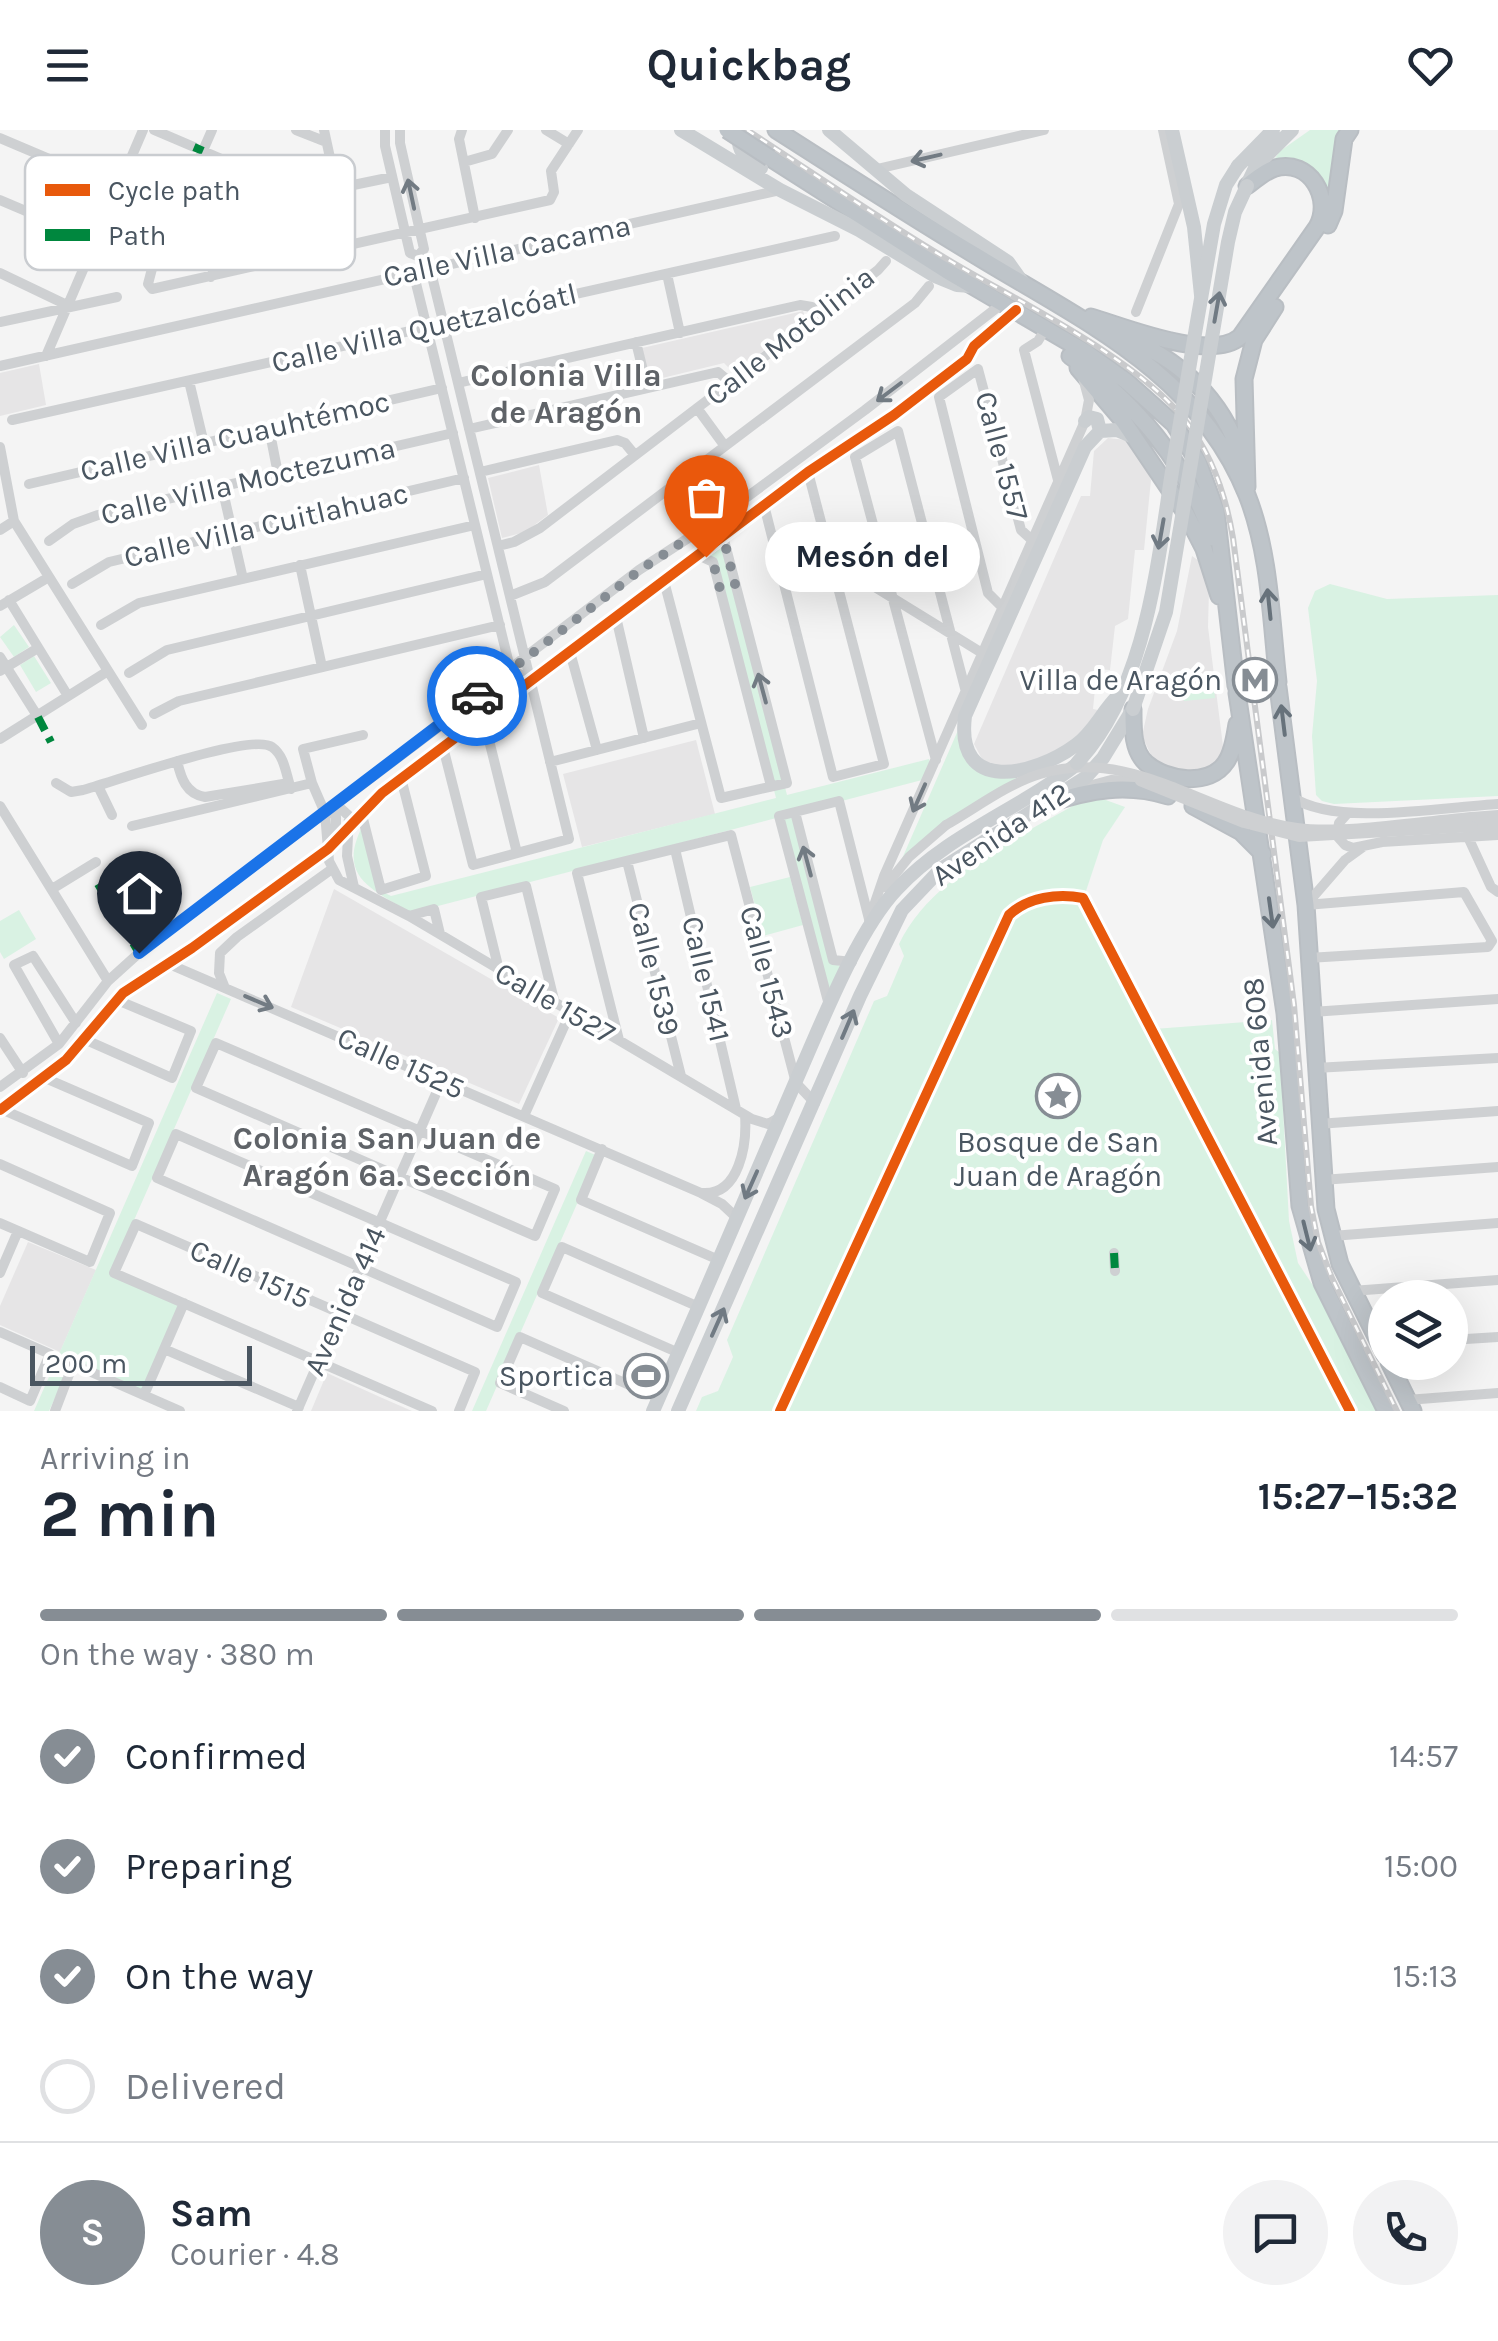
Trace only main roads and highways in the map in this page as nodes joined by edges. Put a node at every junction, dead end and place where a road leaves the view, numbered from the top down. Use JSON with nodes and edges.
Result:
{"nodes":[{"id":1,"x":682,"y":130,"type":"edge"},
{"id":2,"x":727,"y":130,"type":"edge"},
{"id":3,"x":739,"y":130,"type":"edge"},
{"id":4,"x":829,"y":130,"type":"edge"},
{"id":5,"x":1172,"y":130,"type":"edge"},
{"id":6,"x":1350,"y":130,"type":"edge"},
{"id":7,"x":780,"y":133,"type":"edge"},
{"id":8,"x":1283,"y":133,"type":"edge"},
{"id":9,"x":1246,"y":186,"type":"junction"},
{"id":10,"x":815,"y":206,"type":"junction"},
{"id":11,"x":1023,"y":283,"type":"junction"},
{"id":12,"x":972,"y":286,"type":"junction"},
{"id":13,"x":1202,"y":296,"type":"junction"},
{"id":14,"x":1073,"y":312,"type":"junction"},
{"id":15,"x":1084,"y":420,"type":"road end"},
{"id":16,"x":1100,"y":430,"type":"junction"},
{"id":17,"x":1134,"y":438,"type":"junction"},
{"id":18,"x":1247,"y":496,"type":"junction"},
{"id":19,"x":1223,"y":574,"type":"junction"},
{"id":20,"x":1228,"y":623,"type":"junction"},
{"id":21,"x":1120,"y":693,"type":"junction"},
{"id":22,"x":1132,"y":710,"type":"junction"},
{"id":23,"x":1239,"y":714,"type":"junction"},
{"id":24,"x":1056,"y":798,"type":"junction"},
{"id":25,"x":1263,"y":854,"type":"junction"},
{"id":26,"x":1368,"y":1320,"type":"edge"},
{"id":27,"x":1398,"y":1380,"type":"edge"},
{"id":28,"x":656,"y":1405,"type":"edge"},
{"id":29,"x":1410,"y":1405,"type":"edge"},
{"id":30,"x":678,"y":1411,"type":"edge"},
{"id":31,"x":1386,"y":1411,"type":"edge"}],
"edges":[{"from":1,"to":10,"type":"main road"},
{"from":2,"to":12,"type":"highway","name":"Avenida 608","bridge":true},
{"from":3,"to":10,"type":"main road"},
{"from":4,"to":11,"type":"main road"},
{"from":5,"to":13,"type":"main road","bridge":true},
{"from":6,"to":18,"type":"highway"},
{"from":7,"to":11,"type":"highway"},
{"from":8,"to":9,"type":"main road","name":"Avenida 412"},
{"from":8,"to":13,"type":"main road","name":"Avenida 412","bridge":true},
{"from":9,"to":14,"type":"highway"},
{"from":22,"to":9,"type":"main road","name":"Avenida 412","one_way":true,"bridge":true},
{"from":10,"to":12,"type":"main road"},
{"from":11,"to":14,"type":"highway"},
{"from":12,"to":19,"type":"highway","name":"Avenida 608"},
{"from":13,"to":21,"type":"main road","name":"Avenida 412","one_way":true,"bridge":true},
{"from":14,"to":18,"type":"highway"},
{"from":15,"to":16,"type":"main road"},
{"from":16,"to":17,"type":"main road"},
{"from":16,"to":21,"type":"main road"},
{"from":17,"to":19,"type":"highway"},
{"from":17,"to":20,"type":"highway"},
{"from":26,"to":18,"type":"highway","name":"Avenida 608","one_way":true},
{"from":19,"to":20,"type":"highway","name":"Avenida 608"},
{"from":20,"to":23,"type":"highway","name":"Avenida 608"},
{"from":21,"to":28,"type":"main road","name":"Avenida 412","one_way":true,"bridge":true},
{"from":22,"to":23,"type":"highway"},
{"from":22,"to":24,"type":"main road","name":"Avenida 412"},
{"from":23,"to":25,"type":"highway","name":"Avenida 608"},
{"from":24,"to":25,"type":"highway"},
{"from":30,"to":24,"type":"main road","name":"Avenida 412","one_way":true},
{"from":25,"to":31,"type":"highway","name":"Avenida 608","one_way":true},
{"from":27,"to":29,"type":"highway"}]}
